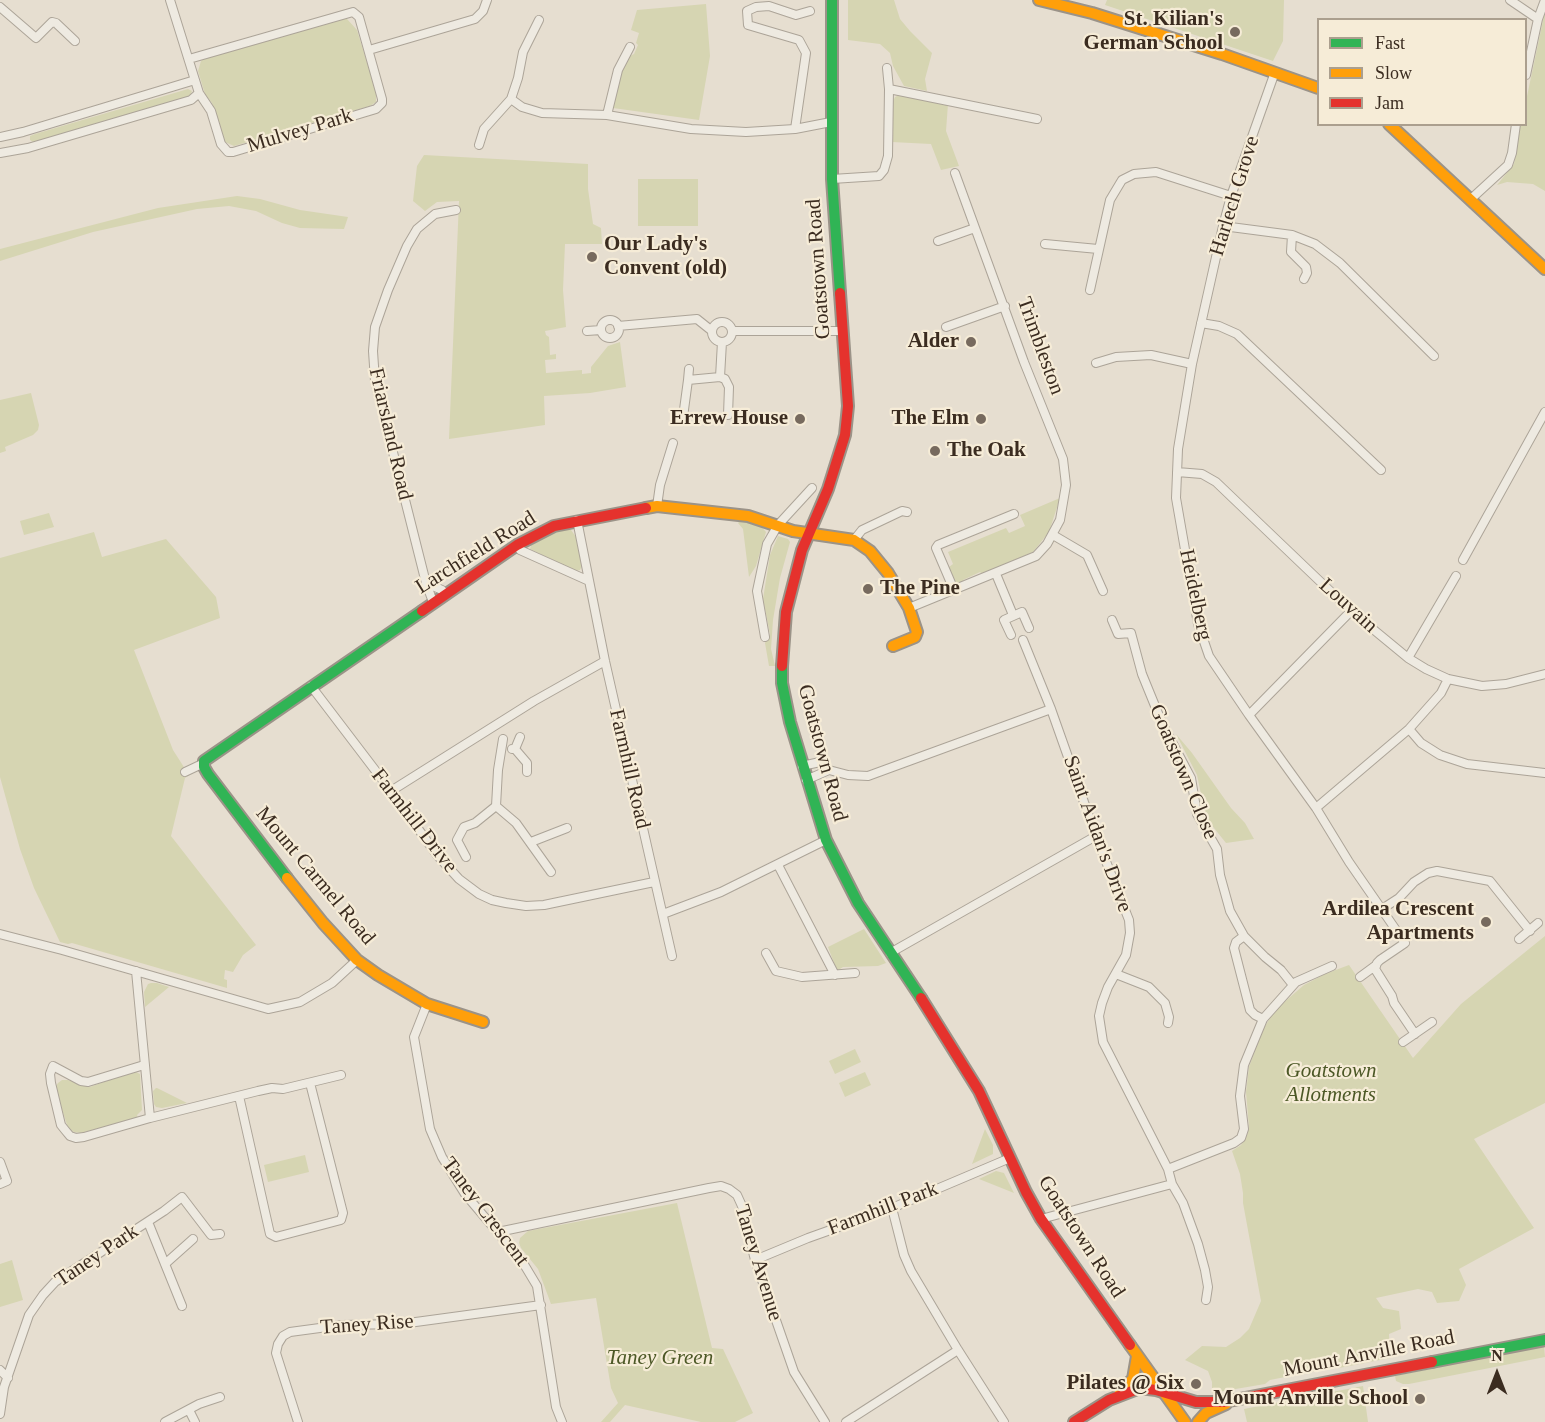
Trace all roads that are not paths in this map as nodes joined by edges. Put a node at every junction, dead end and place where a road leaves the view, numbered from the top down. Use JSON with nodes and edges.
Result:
{"nodes":[{"id":1,"x":170,"y":0,"type":"edge"},
{"id":2,"x":488,"y":0,"type":"edge"},
{"id":3,"x":832,"y":0,"type":"edge"},
{"id":4,"x":1039,"y":0,"type":"edge"},
{"id":5,"x":1510,"y":0,"type":"edge"},
{"id":6,"x":1545,"y":0,"type":"edge"},
{"id":7,"x":0,"y":8,"type":"edge"},
{"id":8,"x":810,"y":11,"type":"dead end"},
{"id":9,"x":1538,"y":19,"type":"junction"},
{"id":10,"x":539,"y":20,"type":"dead end"},
{"id":11,"x":75,"y":41,"type":"dead end"},
{"id":12,"x":630,"y":47,"type":"dead end"},
{"id":13,"x":369,"y":50,"type":"junction"},
{"id":14,"x":189,"y":58,"type":"junction"},
{"id":15,"x":887,"y":68,"type":"dead end"},
{"id":16,"x":1527,"y":70,"type":"edge"},
{"id":17,"x":1275,"y":72,"type":"junction"},
{"id":18,"x":195,"y":80,"type":"junction"},
{"id":19,"x":1317,"y":88,"type":"edge"},
{"id":20,"x":889,"y":89,"type":"junction"},
{"id":21,"x":199,"y":93,"type":"junction"},
{"id":22,"x":511,"y":99,"type":"junction"},
{"id":23,"x":607,"y":115,"type":"junction"},
{"id":24,"x":1037,"y":118,"type":"dead end"},
{"id":25,"x":831,"y":122,"type":"junction"},
{"id":26,"x":1391,"y":126,"type":"edge"},
{"id":27,"x":1516,"y":126,"type":"edge"},
{"id":28,"x":795,"y":129,"type":"junction"},
{"id":29,"x":23,"y":132,"type":"junction"},
{"id":30,"x":0,"y":137,"type":"edge"},
{"id":31,"x":478,"y":145,"type":"dead end"},
{"id":32,"x":28,"y":148,"type":"junction"},
{"id":33,"x":0,"y":153,"type":"edge"},
{"id":34,"x":955,"y":173,"type":"dead end"},
{"id":35,"x":832,"y":179,"type":"junction"},
{"id":36,"x":1231,"y":196,"type":"junction"},
{"id":37,"x":1471,"y":199,"type":"junction"},
{"id":38,"x":456,"y":210,"type":"dead end"},
{"id":39,"x":1223,"y":226,"type":"junction"},
{"id":40,"x":975,"y":228,"type":"junction"},
{"id":41,"x":1292,"y":235,"type":"junction"},
{"id":42,"x":938,"y":241,"type":"dead end"},
{"id":43,"x":1045,"y":244,"type":"dead end"},
{"id":44,"x":1098,"y":249,"type":"junction"},
{"id":45,"x":1545,"y":269,"type":"edge"},
{"id":46,"x":1305,"y":279,"type":"dead end"},
{"id":47,"x":1090,"y":290,"type":"dead end"},
{"id":48,"x":1005,"y":306,"type":"junction"},
{"id":49,"x":1201,"y":322,"type":"junction"},
{"id":50,"x":618,"y":326,"type":"junction"},
{"id":51,"x":946,"y":327,"type":"dead end"},
{"id":52,"x":601,"y":330,"type":"junction"},
{"id":53,"x":587,"y":331,"type":"dead end"},
{"id":54,"x":712,"y":331,"type":"junction"},
{"id":55,"x":732,"y":331,"type":"junction"},
{"id":56,"x":843,"y":331,"type":"junction"},
{"id":57,"x":722,"y":342,"type":"junction"},
{"id":58,"x":1434,"y":356,"type":"dead end"},
{"id":59,"x":1096,"y":363,"type":"dead end"},
{"id":60,"x":1192,"y":364,"type":"junction"},
{"id":61,"x":689,"y":369,"type":"dead end"},
{"id":62,"x":720,"y":376,"type":"junction"},
{"id":63,"x":688,"y":380,"type":"junction"},
{"id":64,"x":1545,"y":412,"type":"edge"},
{"id":65,"x":728,"y":415,"type":"dead end"},
{"id":66,"x":683,"y":417,"type":"dead end"},
{"id":67,"x":673,"y":443,"type":"dead end"},
{"id":68,"x":1381,"y":471,"type":"dead end"},
{"id":69,"x":1177,"y":472,"type":"junction"},
{"id":70,"x":812,"y":488,"type":"dead end"},
{"id":71,"x":657,"y":507,"type":"junction"},
{"id":72,"x":907,"y":512,"type":"dead end"},
{"id":73,"x":1014,"y":513,"type":"dead end"},
{"id":74,"x":577,"y":520,"type":"junction"},
{"id":75,"x":778,"y":525,"type":"junction"},
{"id":76,"x":809,"y":532,"type":"junction"},
{"id":77,"x":1053,"y":535,"type":"junction"},
{"id":78,"x":854,"y":540,"type":"junction"},
{"id":79,"x":517,"y":544,"type":"junction"},
{"id":80,"x":1463,"y":560,"type":"dead end"},
{"id":81,"x":996,"y":574,"type":"junction"},
{"id":82,"x":1456,"y":576,"type":"dead end"},
{"id":83,"x":589,"y":581,"type":"junction"},
{"id":84,"x":426,"y":583,"type":"junction"},
{"id":85,"x":954,"y":590,"type":"junction"},
{"id":86,"x":1103,"y":591,"type":"dead end"},
{"id":87,"x":445,"y":594,"type":"junction"},
{"id":88,"x":433,"y":602,"type":"junction"},
{"id":89,"x":909,"y":608,"type":"junction"},
{"id":90,"x":1351,"y":611,"type":"junction"},
{"id":91,"x":1013,"y":615,"type":"junction"},
{"id":92,"x":1112,"y":620,"type":"dead end"},
{"id":93,"x":1029,"y":628,"type":"dead end"},
{"id":94,"x":1011,"y":635,"type":"dead end"},
{"id":95,"x":765,"y":637,"type":"dead end"},
{"id":96,"x":1023,"y":640,"type":"dead end"},
{"id":97,"x":893,"y":646,"type":"dead end"},
{"id":98,"x":1408,"y":658,"type":"junction"},
{"id":99,"x":605,"y":661,"type":"junction"},
{"id":100,"x":1545,"y":674,"type":"edge"},
{"id":101,"x":1448,"y":679,"type":"junction"},
{"id":102,"x":311,"y":686,"type":"junction"},
{"id":103,"x":1051,"y":709,"type":"junction"},
{"id":104,"x":1249,"y":715,"type":"junction"},
{"id":105,"x":1409,"y":729,"type":"junction"},
{"id":106,"x":520,"y":737,"type":"dead end"},
{"id":107,"x":503,"y":739,"type":"dead end"},
{"id":108,"x":502,"y":748,"type":"junction"},
{"id":109,"x":515,"y":749,"type":"junction"},
{"id":110,"x":204,"y":762,"type":"junction"},
{"id":111,"x":802,"y":766,"type":"junction"},
{"id":112,"x":829,"y":771,"type":"junction"},
{"id":113,"x":185,"y":772,"type":"dead end"},
{"id":114,"x":528,"y":772,"type":"dead end"},
{"id":115,"x":1545,"y":773,"type":"edge"},
{"id":116,"x":806,"y":780,"type":"junction"},
{"id":117,"x":391,"y":791,"type":"junction"},
{"id":118,"x":496,"y":806,"type":"junction"},
{"id":119,"x":1316,"y":808,"type":"junction"},
{"id":120,"x":567,"y":828,"type":"dead end"},
{"id":121,"x":1096,"y":836,"type":"junction"},
{"id":122,"x":826,"y":840,"type":"junction"},
{"id":123,"x":531,"y":842,"type":"junction"},
{"id":124,"x":466,"y":857,"type":"dead end"},
{"id":125,"x":778,"y":865,"type":"junction"},
{"id":126,"x":551,"y":872,"type":"dead end"},
{"id":127,"x":654,"y":882,"type":"junction"},
{"id":128,"x":1382,"y":909,"type":"junction"},
{"id":129,"x":663,"y":914,"type":"junction"},
{"id":130,"x":1538,"y":923,"type":"dead end"},
{"id":131,"x":1530,"y":931,"type":"junction"},
{"id":132,"x":0,"y":934,"type":"edge"},
{"id":133,"x":1244,"y":936,"type":"junction"},
{"id":134,"x":1519,"y":939,"type":"dead end"},
{"id":135,"x":890,"y":952,"type":"junction"},
{"id":136,"x":766,"y":953,"type":"dead end"},
{"id":137,"x":672,"y":956,"type":"dead end"},
{"id":138,"x":357,"y":960,"type":"junction"},
{"id":139,"x":1332,"y":966,"type":"dead end"},
{"id":140,"x":1375,"y":966,"type":"junction"},
{"id":141,"x":136,"y":971,"type":"junction"},
{"id":142,"x":855,"y":973,"type":"dead end"},
{"id":143,"x":1116,"y":974,"type":"junction"},
{"id":144,"x":835,"y":975,"type":"junction"},
{"id":145,"x":1360,"y":976,"type":"dead end"},
{"id":146,"x":1293,"y":986,"type":"junction"},
{"id":147,"x":427,"y":1004,"type":"junction"},
{"id":148,"x":1263,"y":1019,"type":"junction"},
{"id":149,"x":483,"y":1022,"type":"dead end"},
{"id":150,"x":1432,"y":1022,"type":"dead end"},
{"id":151,"x":1168,"y":1023,"type":"dead end"},
{"id":152,"x":1415,"y":1034,"type":"junction"},
{"id":153,"x":1403,"y":1042,"type":"dead end"},
{"id":154,"x":144,"y":1065,"type":"junction"},
{"id":155,"x":342,"y":1075,"type":"dead end"},
{"id":156,"x":310,"y":1083,"type":"junction"},
{"id":157,"x":239,"y":1096,"type":"junction"},
{"id":158,"x":150,"y":1118,"type":"junction"},
{"id":159,"x":1010,"y":1158,"type":"junction"},
{"id":160,"x":0,"y":1162,"type":"edge"},
{"id":161,"x":1168,"y":1169,"type":"junction"},
{"id":162,"x":0,"y":1184,"type":"edge"},
{"id":163,"x":1172,"y":1184,"type":"junction"},
{"id":164,"x":892,"y":1208,"type":"junction"},
{"id":165,"x":1041,"y":1219,"type":"junction"},
{"id":166,"x":148,"y":1222,"type":"junction"},
{"id":167,"x":498,"y":1232,"type":"junction"},
{"id":168,"x":220,"y":1234,"type":"dead end"},
{"id":169,"x":194,"y":1239,"type":"dead end"},
{"id":170,"x":755,"y":1260,"type":"junction"},
{"id":171,"x":165,"y":1264,"type":"junction"},
{"id":172,"x":1206,"y":1299,"type":"dead end"},
{"id":173,"x":541,"y":1305,"type":"junction"},
{"id":174,"x":182,"y":1306,"type":"dead end"},
{"id":175,"x":1545,"y":1340,"type":"edge"},
{"id":176,"x":958,"y":1350,"type":"junction"},
{"id":177,"x":1137,"y":1356,"type":"junction"},
{"id":178,"x":0,"y":1370,"type":"edge"},
{"id":179,"x":8,"y":1378,"type":"junction"},
{"id":180,"x":1166,"y":1393,"type":"junction"},
{"id":181,"x":220,"y":1397,"type":"dead end"},
{"id":182,"x":1109,"y":1400,"type":"junction"},
{"id":183,"x":1235,"y":1401,"type":"junction"},
{"id":184,"x":189,"y":1410,"type":"junction"},
{"id":185,"x":0,"y":1414,"type":"edge"},
{"id":186,"x":165,"y":1422,"type":"edge"},
{"id":187,"x":195,"y":1422,"type":"edge"},
{"id":188,"x":298,"y":1422,"type":"edge"},
{"id":189,"x":562,"y":1422,"type":"edge"},
{"id":190,"x":825,"y":1422,"type":"edge"},
{"id":191,"x":846,"y":1422,"type":"edge"},
{"id":192,"x":1004,"y":1422,"type":"edge"},
{"id":193,"x":1074,"y":1422,"type":"edge"},
{"id":194,"x":1185,"y":1422,"type":"edge"},
{"id":195,"x":1198,"y":1422,"type":"edge"}],
"edges":[{"from":1,"to":14,"type":"street"},
{"from":2,"to":13,"type":"street"},
{"from":3,"to":25,"type":"main road","name":"Goatstown Road"},
{"from":4,"to":17,"type":"main road"},
{"from":5,"to":9,"type":"street"},
{"from":6,"to":9,"type":"street"},
{"from":7,"to":11,"type":"street"},
{"from":8,"to":28,"type":"street"},
{"from":9,"to":16,"type":"street"},
{"from":10,"to":22,"type":"street"},
{"from":12,"to":23,"type":"street"},
{"from":13,"to":14,"type":"street","name":"Mulvey Park"},
{"from":13,"to":21,"type":"street","name":"Mulvey Park"},
{"from":14,"to":18,"type":"street","name":"Mulvey Park"},
{"from":15,"to":20,"type":"street"},
{"from":17,"to":19,"type":"main road"},
{"from":17,"to":36,"type":"street","name":"Harlech Grove"},
{"from":18,"to":21,"type":"street","name":"Mulvey Park"},
{"from":18,"to":29,"type":"street"},
{"from":20,"to":24,"type":"street"},
{"from":20,"to":35,"type":"street"},
{"from":21,"to":32,"type":"street"},
{"from":22,"to":23,"type":"street"},
{"from":22,"to":31,"type":"street"},
{"from":23,"to":28,"type":"street"},
{"from":25,"to":28,"type":"street"},
{"from":25,"to":35,"type":"main road","name":"Goatstown Road"},
{"from":26,"to":37,"type":"main road"},
{"from":27,"to":37,"type":"street"},
{"from":29,"to":30,"type":"street"},
{"from":29,"to":32,"type":"street"},
{"from":32,"to":33,"type":"street"},
{"from":34,"to":40,"type":"street","name":"Trimbleston"},
{"from":35,"to":56,"type":"main road","name":"Goatstown Road"},
{"from":36,"to":39,"type":"street","name":"Harlech Grove"},
{"from":36,"to":44,"type":"street"},
{"from":37,"to":45,"type":"main road"},
{"from":38,"to":84,"type":"street","name":"Friarsland Road"},
{"from":39,"to":41,"type":"street"},
{"from":39,"to":49,"type":"street","name":"Harlech Grove"},
{"from":40,"to":42,"type":"street"},
{"from":40,"to":48,"type":"street","name":"Trimbleston"},
{"from":41,"to":46,"type":"street"},
{"from":41,"to":58,"type":"street"},
{"from":43,"to":44,"type":"street"},
{"from":44,"to":47,"type":"street"},
{"from":48,"to":51,"type":"street"},
{"from":48,"to":77,"type":"street","name":"Trimbleston"},
{"from":49,"to":60,"type":"street","name":"Heidelberg"},
{"from":49,"to":68,"type":"street"},
{"from":50,"to":52,"type":"street"},
{"from":50,"to":52,"type":"street"},
{"from":50,"to":54,"type":"street"},
{"from":52,"to":53,"type":"street"},
{"from":54,"to":55,"type":"street"},
{"from":54,"to":57,"type":"street"},
{"from":55,"to":56,"type":"street"},
{"from":55,"to":57,"type":"street"},
{"from":56,"to":76,"type":"main road","name":"Goatstown Road"},
{"from":57,"to":62,"type":"street"},
{"from":59,"to":60,"type":"street"},
{"from":60,"to":69,"type":"street","name":"Heidelberg"},
{"from":61,"to":63,"type":"street"},
{"from":62,"to":63,"type":"street"},
{"from":62,"to":65,"type":"street"},
{"from":63,"to":66,"type":"street"},
{"from":64,"to":80,"type":"street"},
{"from":67,"to":71,"type":"street"},
{"from":69,"to":90,"type":"street","name":"Louvain"},
{"from":69,"to":104,"type":"street","name":"Heidelberg"},
{"from":70,"to":75,"type":"street"},
{"from":71,"to":74,"type":"main road","name":"Larchfield Road"},
{"from":71,"to":75,"type":"main road","name":"Larchfield Road"},
{"from":72,"to":78,"type":"street"},
{"from":73,"to":85,"type":"street"},
{"from":74,"to":79,"type":"main road","name":"Larchfield Road"},
{"from":74,"to":83,"type":"street","name":"Farmhill Road"},
{"from":75,"to":76,"type":"main road","name":"Larchfield Road"},
{"from":75,"to":95,"type":"street"},
{"from":76,"to":78,"type":"main road"},
{"from":76,"to":111,"type":"main road","name":"Goatstown Road"},
{"from":77,"to":81,"type":"street","name":"Trimbleston"},
{"from":77,"to":86,"type":"street"},
{"from":78,"to":89,"type":"main road"},
{"from":79,"to":83,"type":"street"},
{"from":79,"to":87,"type":"main road","name":"Larchfield Road"},
{"from":81,"to":85,"type":"street","name":"Trimbleston"},
{"from":81,"to":91,"type":"street"},
{"from":82,"to":98,"type":"street"},
{"from":83,"to":99,"type":"street","name":"Farmhill Road"},
{"from":84,"to":87,"type":"street"},
{"from":84,"to":88,"type":"street","name":"Friarsland Road"},
{"from":85,"to":89,"type":"street","name":"Trimbleston"},
{"from":87,"to":88,"type":"main road","name":"Larchfield Road"},
{"from":88,"to":102,"type":"main road","name":"Larchfield Road"},
{"from":89,"to":97,"type":"main road"},
{"from":90,"to":98,"type":"street","name":"Louvain"},
{"from":90,"to":104,"type":"street"},
{"from":91,"to":93,"type":"street"},
{"from":91,"to":94,"type":"street"},
{"from":92,"to":133,"type":"street","name":"Goatstown Close"},
{"from":96,"to":103,"type":"street","name":"Saint Aidan's Drive"},
{"from":98,"to":101,"type":"street","name":"Louvain"},
{"from":99,"to":117,"type":"street"},
{"from":99,"to":127,"type":"street","name":"Farmhill Road"},
{"from":100,"to":101,"type":"street","name":"Louvain"},
{"from":101,"to":105,"type":"street"},
{"from":102,"to":110,"type":"main road","name":"Larchfield Road"},
{"from":102,"to":117,"type":"street","name":"Farmhill Drive"},
{"from":103,"to":112,"type":"street"},
{"from":103,"to":121,"type":"street","name":"Saint Aidan's Drive"},
{"from":104,"to":119,"type":"street","name":"Heidelberg"},
{"from":105,"to":115,"type":"street"},
{"from":105,"to":119,"type":"street"},
{"from":106,"to":109,"type":"street"},
{"from":107,"to":108,"type":"street"},
{"from":108,"to":109,"type":"street"},
{"from":108,"to":118,"type":"street"},
{"from":109,"to":114,"type":"street"},
{"from":110,"to":113,"type":"street","name":"Larchfield Road"},
{"from":110,"to":138,"type":"main road","name":"Mount Carmel Road"},
{"from":111,"to":112,"type":"street"},
{"from":111,"to":116,"type":"main road","name":"Goatstown Road"},
{"from":112,"to":116,"type":"street"},
{"from":116,"to":122,"type":"main road","name":"Goatstown Road"},
{"from":117,"to":127,"type":"street","name":"Farmhill Drive"},
{"from":118,"to":123,"type":"street"},
{"from":118,"to":124,"type":"street"},
{"from":119,"to":128,"type":"street","name":"Heidelberg"},
{"from":120,"to":123,"type":"street"},
{"from":121,"to":135,"type":"street"},
{"from":121,"to":143,"type":"street","name":"Saint Aidan's Drive"},
{"from":122,"to":125,"type":"street"},
{"from":122,"to":135,"type":"main road","name":"Goatstown Road"},
{"from":123,"to":126,"type":"street"},
{"from":125,"to":129,"type":"street"},
{"from":125,"to":144,"type":"street"},
{"from":127,"to":129,"type":"street","name":"Farmhill Road"},
{"from":128,"to":131,"type":"street"},
{"from":128,"to":140,"type":"street","name":"Heidelberg"},
{"from":129,"to":137,"type":"street","name":"Farmhill Road"},
{"from":130,"to":131,"type":"street"},
{"from":131,"to":134,"type":"street"},
{"from":132,"to":141,"type":"street"},
{"from":133,"to":146,"type":"street","name":"Goatstown Close"},
{"from":133,"to":148,"type":"street"},
{"from":135,"to":159,"type":"main road","name":"Goatstown Road"},
{"from":136,"to":144,"type":"street"},
{"from":138,"to":141,"type":"street"},
{"from":138,"to":147,"type":"main road","name":"Mount Carmel Road"},
{"from":139,"to":146,"type":"street"},
{"from":140,"to":145,"type":"street"},
{"from":140,"to":152,"type":"street"},
{"from":141,"to":154,"type":"street"},
{"from":142,"to":144,"type":"street"},
{"from":143,"to":151,"type":"street"},
{"from":143,"to":161,"type":"street","name":"Saint Aidan's Drive"},
{"from":146,"to":148,"type":"street"},
{"from":147,"to":149,"type":"main road","name":"Mount Carmel Road"},
{"from":147,"to":167,"type":"street","name":"Taney Crescent"},
{"from":148,"to":161,"type":"street"},
{"from":150,"to":152,"type":"street"},
{"from":152,"to":153,"type":"street"},
{"from":154,"to":158,"type":"street"},
{"from":154,"to":158,"type":"street"},
{"from":155,"to":156,"type":"street"},
{"from":156,"to":157,"type":"street"},
{"from":156,"to":157,"type":"street"},
{"from":157,"to":158,"type":"street"},
{"from":159,"to":164,"type":"street","name":"Farmhill Park"},
{"from":159,"to":165,"type":"main road","name":"Goatstown Road"},
{"from":160,"to":162,"type":"street"},
{"from":161,"to":163,"type":"street","name":"Saint Aidan's Drive"},
{"from":163,"to":165,"type":"street"},
{"from":163,"to":172,"type":"street","name":"Saint Aidan's Drive"},
{"from":164,"to":170,"type":"street","name":"Farmhill Park"},
{"from":164,"to":176,"type":"street"},
{"from":165,"to":177,"type":"main road","name":"Goatstown Road"},
{"from":166,"to":168,"type":"street","name":"Taney Park"},
{"from":166,"to":171,"type":"street"},
{"from":166,"to":179,"type":"street","name":"Taney Park"},
{"from":167,"to":170,"type":"street","name":"Taney Avenue"},
{"from":167,"to":173,"type":"street","name":"Taney Crescent"},
{"from":169,"to":171,"type":"street"},
{"from":170,"to":190,"type":"street","name":"Taney Avenue"},
{"from":171,"to":174,"type":"street"},
{"from":173,"to":188,"type":"street","name":"Taney Rise"},
{"from":173,"to":189,"type":"street","name":"Taney Crescent"},
{"from":175,"to":183,"type":"main road","name":"Mount Anville Road"},
{"from":176,"to":191,"type":"street"},
{"from":176,"to":192,"type":"street"},
{"from":177,"to":180,"type":"main road","name":"Goatstown Road"},
{"from":177,"to":182,"type":"main road"},
{"from":178,"to":179,"type":"street"},
{"from":179,"to":185,"type":"street","name":"Taney Park"},
{"from":180,"to":182,"type":"main road","name":"Mount Anville Road"},
{"from":180,"to":183,"type":"main road","name":"Mount Anville Road"},
{"from":180,"to":194,"type":"main road","name":"Goatstown Road"},
{"from":181,"to":184,"type":"street"},
{"from":182,"to":193,"type":"main road"},
{"from":183,"to":195,"type":"main road"},
{"from":184,"to":186,"type":"street"},
{"from":184,"to":187,"type":"street"}]}
